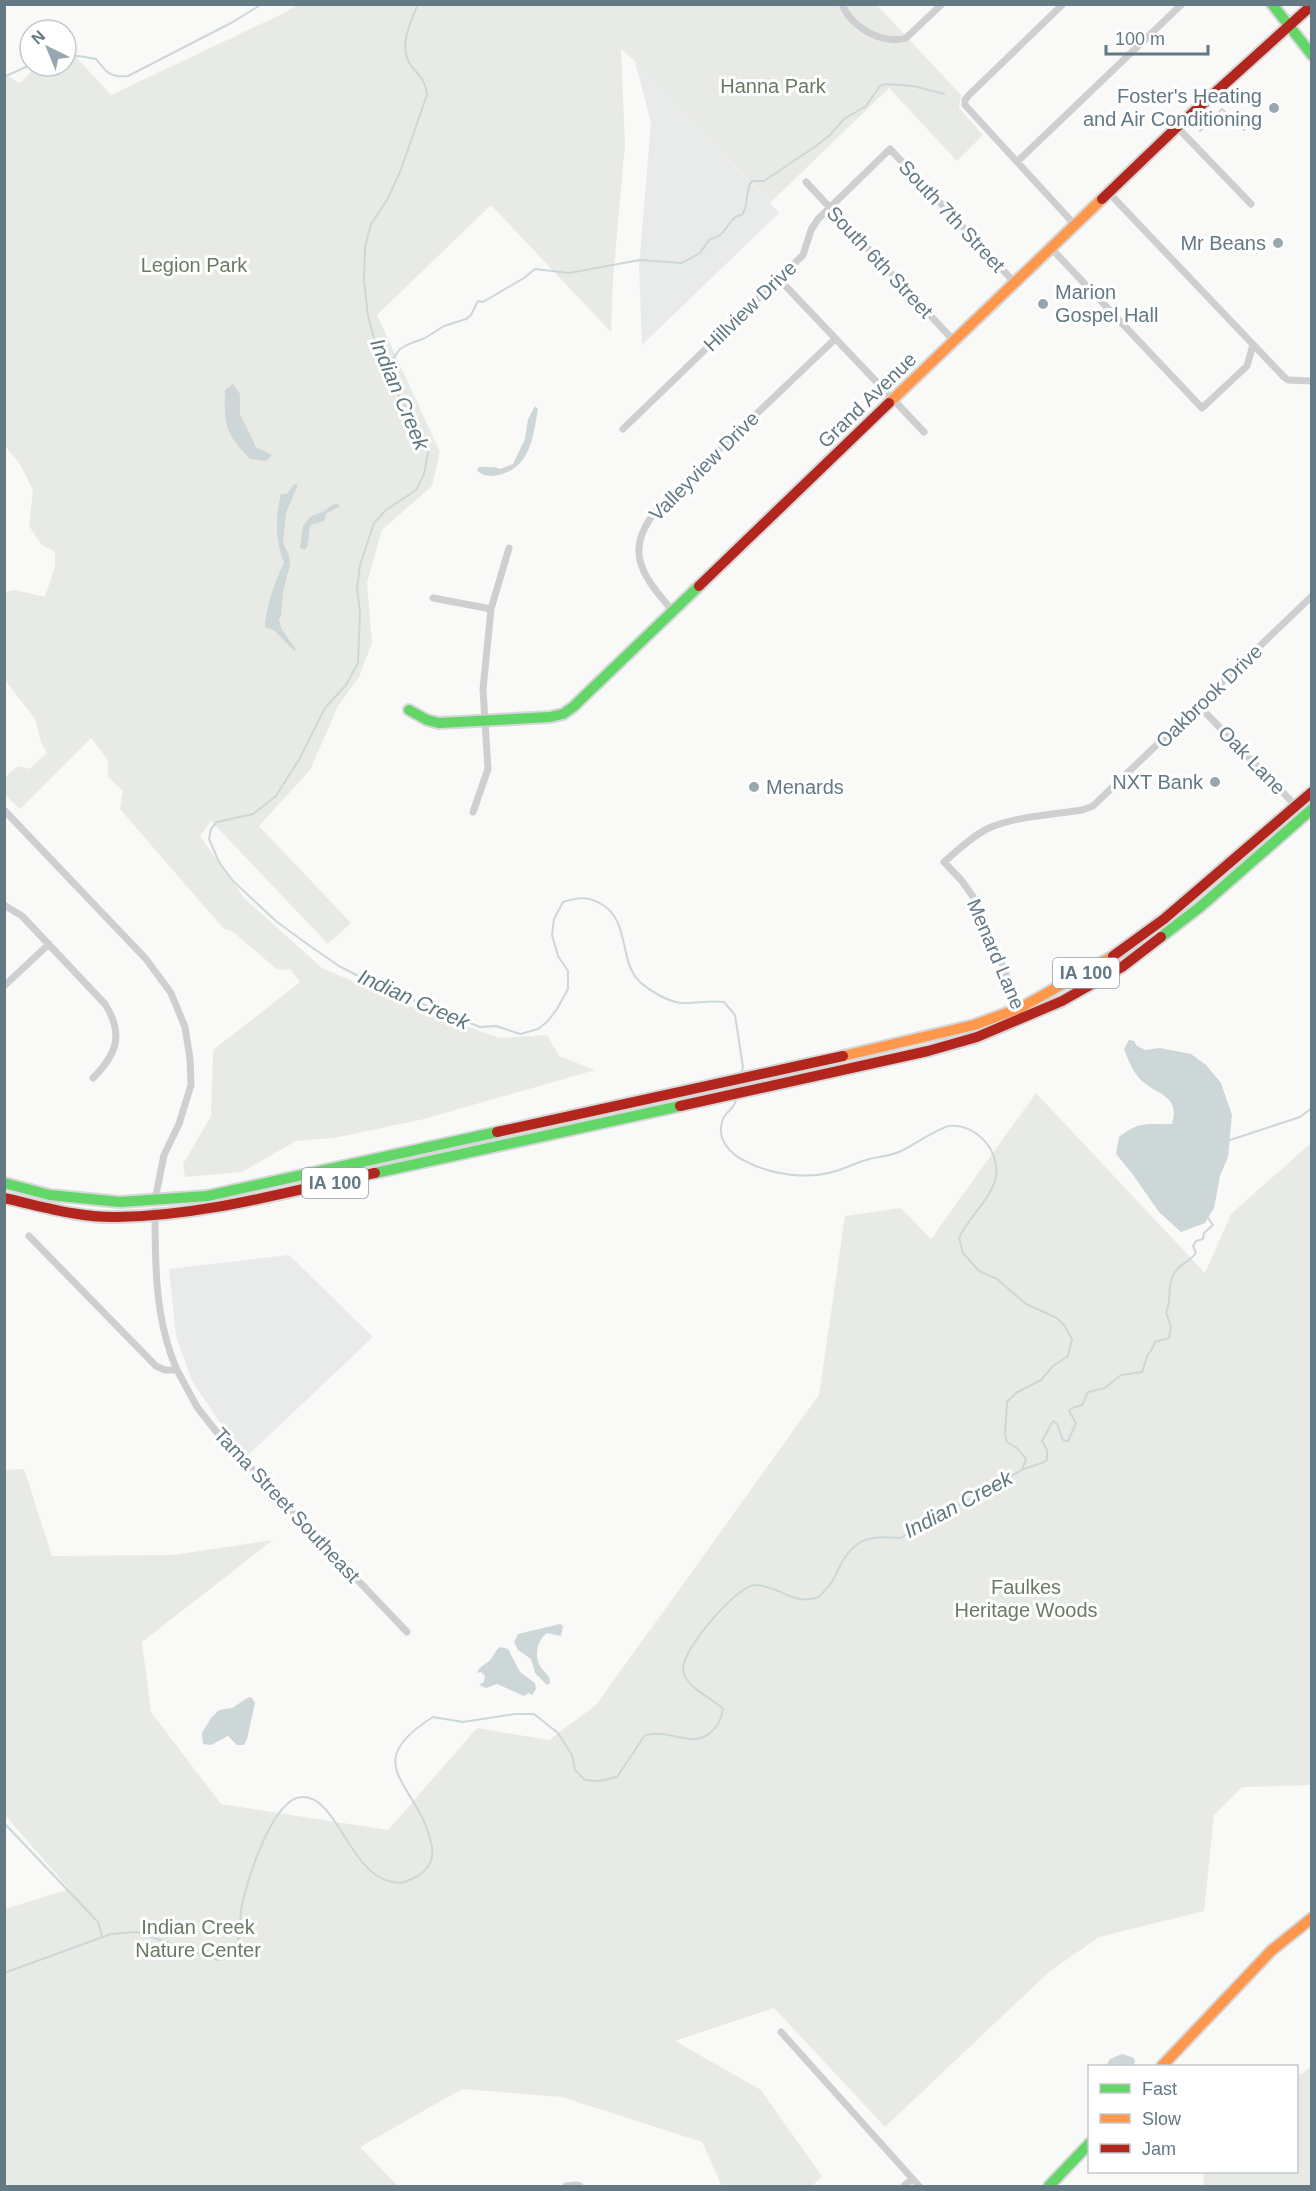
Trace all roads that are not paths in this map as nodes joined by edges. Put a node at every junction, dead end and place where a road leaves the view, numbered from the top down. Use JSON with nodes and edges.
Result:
{"nodes":[{"id":1,"x":842,"y":4,"type":"edge"},
{"id":2,"x":942,"y":4,"type":"edge"},
{"id":3,"x":1063,"y":4,"type":"edge"},
{"id":4,"x":1182,"y":4,"type":"edge"},
{"id":5,"x":1272,"y":4,"type":"edge"},
{"id":6,"x":1311,"y":5,"type":"edge"},
{"id":7,"x":1289,"y":24,"type":"junction"},
{"id":8,"x":1311,"y":55,"type":"edge"},
{"id":9,"x":1177,"y":127,"type":"junction"},
{"id":10,"x":890,"y":149,"type":"joint"},
{"id":11,"x":1017,"y":162,"type":"junction"},
{"id":12,"x":806,"y":182,"type":"dead end"},
{"id":13,"x":1109,"y":193,"type":"junction"},
{"id":14,"x":1251,"y":204,"type":"dead end"},
{"id":15,"x":829,"y":207,"type":"junction"},
{"id":16,"x":1075,"y":225,"type":"junction"},
{"id":17,"x":1051,"y":248,"type":"junction"},
{"id":18,"x":778,"y":279,"type":"junction"},
{"id":19,"x":1015,"y":283,"type":"junction"},
{"id":20,"x":835,"y":339,"type":"junction"},
{"id":21,"x":954,"y":341,"type":"junction"},
{"id":22,"x":1252,"y":345,"type":"junction"},
{"id":23,"x":1311,"y":381,"type":"edge"},
{"id":24,"x":893,"y":400,"type":"junction"},
{"id":25,"x":623,"y":429,"type":"dead end"},
{"id":26,"x":924,"y":432,"type":"dead end"},
{"id":27,"x":509,"y":548,"type":"dead end"},
{"id":28,"x":1311,"y":596,"type":"edge"},
{"id":29,"x":433,"y":598,"type":"dead end"},
{"id":30,"x":491,"y":609,"type":"junction"},
{"id":31,"x":673,"y":611,"type":"junction"},
{"id":32,"x":1199,"y":706,"type":"junction"},
{"id":33,"x":409,"y":710,"type":"dead end"},
{"id":34,"x":484,"y":721,"type":"junction"},
{"id":35,"x":1311,"y":792,"type":"edge"},
{"id":36,"x":1296,"y":806,"type":"junction"},
{"id":37,"x":4,"y":810,"type":"edge"},
{"id":38,"x":473,"y":813,"type":"dead end"},
{"id":39,"x":1308,"y":813,"type":"edge"},
{"id":40,"x":944,"y":862,"type":"joint"},
{"id":41,"x":4,"y":905,"type":"edge"},
{"id":42,"x":49,"y":944,"type":"junction"},
{"id":43,"x":4,"y":986,"type":"edge"},
{"id":44,"x":1020,"y":1008,"type":"junction"},
{"id":45,"x":1024,"y":1019,"type":"junction"},
{"id":46,"x":93,"y":1078,"type":"dead end"},
{"id":47,"x":4,"y":1183,"type":"edge"},
{"id":48,"x":4,"y":1198,"type":"edge"},
{"id":49,"x":155,"y":1201,"type":"junction"},
{"id":50,"x":155,"y":1215,"type":"junction"},
{"id":51,"x":29,"y":1236,"type":"dead end"},
{"id":52,"x":177,"y":1370,"type":"junction"},
{"id":53,"x":407,"y":1632,"type":"dead end"},
{"id":54,"x":1311,"y":1918,"type":"edge"},
{"id":55,"x":781,"y":2032,"type":"dead end"},
{"id":56,"x":1164,"y":2065,"type":"edge"},
{"id":57,"x":1088,"y":2144,"type":"edge"},
{"id":58,"x":912,"y":2179,"type":"junction"},
{"id":59,"x":566,"y":2187,"type":"edge"},
{"id":60,"x":580,"y":2187,"type":"edge"},
{"id":61,"x":904,"y":2187,"type":"edge"},
{"id":62,"x":919,"y":2187,"type":"edge"},
{"id":63,"x":1049,"y":2187,"type":"edge"}],
"edges":[{"from":1,"to":2,"type":"street"},
{"from":3,"to":11,"type":"street"},
{"from":4,"to":11,"type":"street"},
{"from":5,"to":7,"type":"main road"},
{"from":6,"to":7,"type":"main road","name":"Grand Avenue"},
{"from":7,"to":8,"type":"main road"},
{"from":7,"to":9,"type":"main road","name":"Grand Avenue"},
{"from":9,"to":13,"type":"main road","name":"Grand Avenue"},
{"from":9,"to":14,"type":"street"},
{"from":10,"to":15,"type":"street","name":"Hillview Drive"},
{"from":10,"to":19,"type":"street","name":"South 7th Street"},
{"from":11,"to":16,"type":"street"},
{"from":12,"to":15,"type":"street","name":"South 6th Street"},
{"from":13,"to":16,"type":"main road","name":"Grand Avenue"},
{"from":13,"to":22,"type":"street"},
{"from":15,"to":18,"type":"street","name":"Hillview Drive"},
{"from":15,"to":21,"type":"street","name":"South 6th Street"},
{"from":16,"to":17,"type":"main road","name":"Grand Avenue"},
{"from":17,"to":19,"type":"main road","name":"Grand Avenue"},
{"from":17,"to":22,"type":"street"},
{"from":18,"to":20,"type":"street"},
{"from":18,"to":25,"type":"street","name":"Hillview Drive"},
{"from":19,"to":21,"type":"main road","name":"Grand Avenue"},
{"from":20,"to":24,"type":"street"},
{"from":20,"to":31,"type":"street","name":"Valleyview Drive"},
{"from":21,"to":24,"type":"main road","name":"Grand Avenue"},
{"from":22,"to":23,"type":"street"},
{"from":24,"to":26,"type":"street"},
{"from":24,"to":31,"type":"main road","name":"Grand Avenue"},
{"from":27,"to":30,"type":"street"},
{"from":28,"to":32,"type":"street","name":"Oakbrook Drive"},
{"from":29,"to":30,"type":"street"},
{"from":30,"to":34,"type":"street"},
{"from":31,"to":34,"type":"main road","name":"Grand Avenue"},
{"from":32,"to":36,"type":"street","name":"Oak Lane"},
{"from":32,"to":40,"type":"street","name":"Oakbrook Drive"},
{"from":33,"to":34,"type":"main road","name":"Grand Avenue"},
{"from":34,"to":38,"type":"street"},
{"from":35,"to":36,"type":"main road","number":"IA 100"},
{"from":36,"to":39,"type":"street","name":"Oak Lane"},
{"from":36,"to":44,"type":"main road","number":"IA 100"},
{"from":37,"to":49,"type":"street","name":"Tama Street Southeast"},
{"from":39,"to":45,"type":"main road","number":"IA 100"},
{"from":40,"to":44,"type":"street","name":"Menard Lane"},
{"from":41,"to":42,"type":"street"},
{"from":42,"to":43,"type":"street"},
{"from":42,"to":46,"type":"street"},
{"from":44,"to":45,"type":"street","name":"Menard Lane"},
{"from":44,"to":49,"type":"main road","number":"IA 100"},
{"from":45,"to":50,"type":"main road","number":"IA 100"},
{"from":47,"to":49,"type":"main road","number":"IA 100"},
{"from":48,"to":50,"type":"main road","number":"IA 100"},
{"from":49,"to":50,"type":"street","name":"Tama Street Southeast"},
{"from":50,"to":52,"type":"street","name":"Tama Street Southeast"},
{"from":51,"to":52,"type":"street"},
{"from":52,"to":53,"type":"street","name":"Tama Street Southeast"},
{"from":54,"to":56,"type":"main road"},
{"from":55,"to":58,"type":"street"},
{"from":57,"to":63,"type":"main road"},
{"from":58,"to":61,"type":"street"},
{"from":58,"to":62,"type":"street"},
{"from":59,"to":60,"type":"street"}]}
